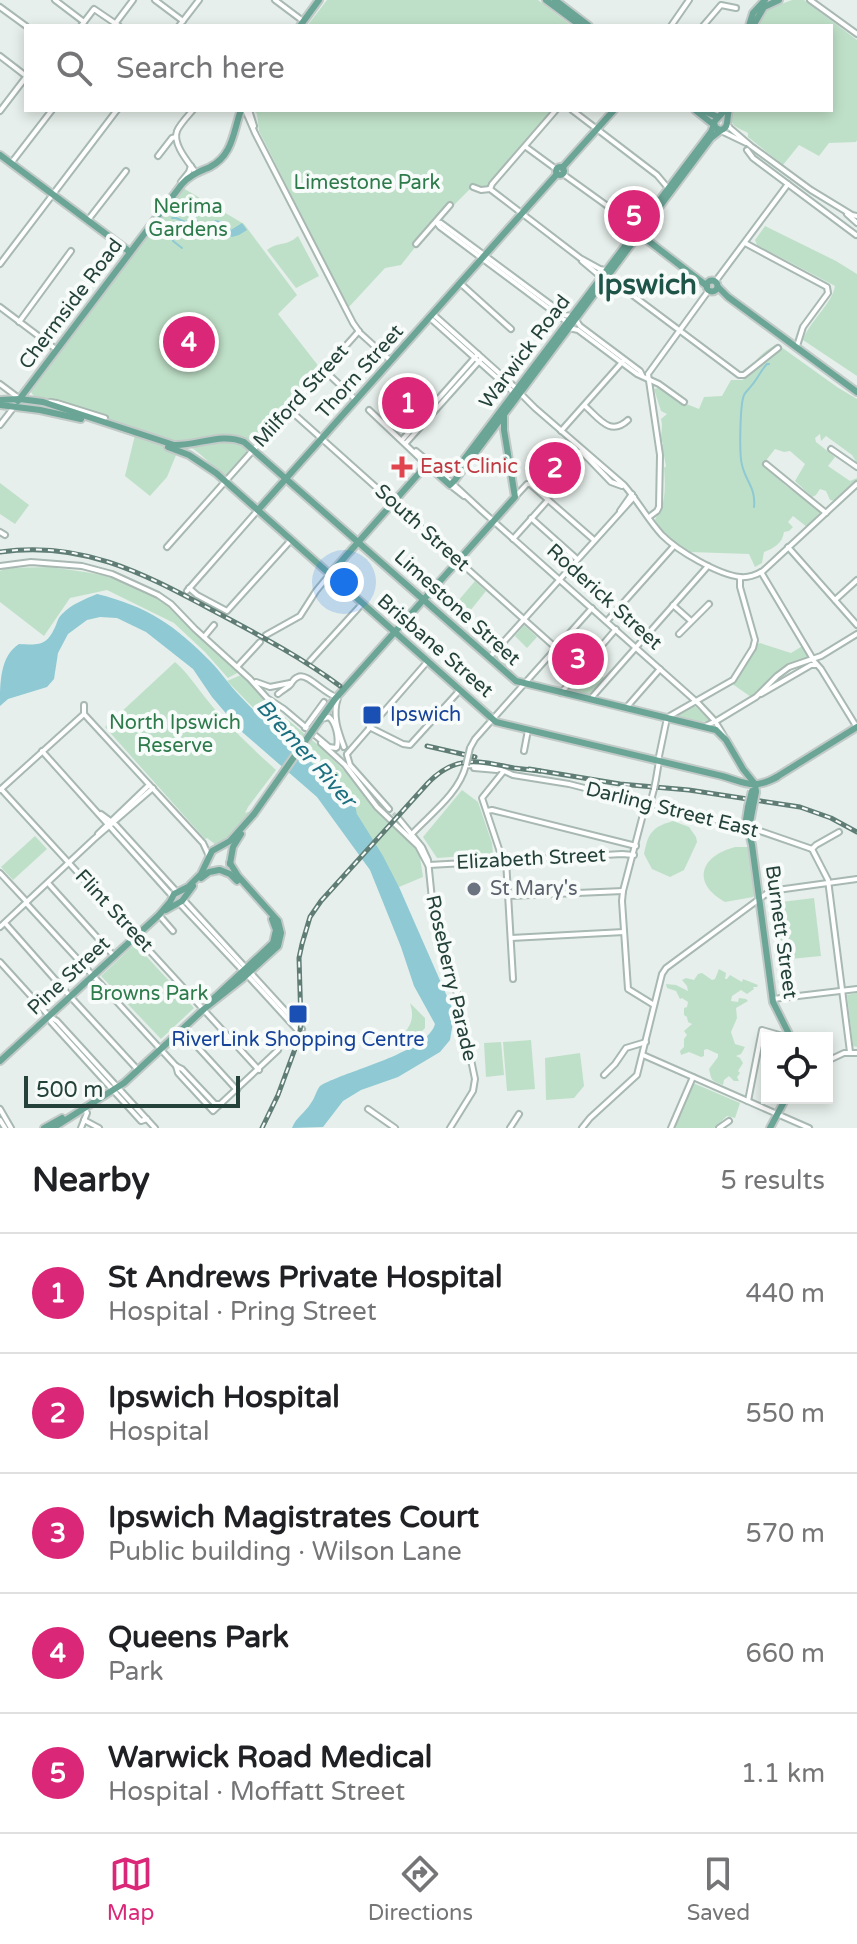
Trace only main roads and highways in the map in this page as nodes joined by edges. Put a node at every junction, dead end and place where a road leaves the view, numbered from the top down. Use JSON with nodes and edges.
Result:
{"nodes":[{"id":1,"x":319,"y":0,"type":"edge"},
{"id":2,"x":549,"y":0,"type":"edge"},
{"id":3,"x":779,"y":0,"type":"edge"},
{"id":4,"x":762,"y":2,"type":"edge"},
{"id":5,"x":302,"y":24,"type":"edge"},
{"id":6,"x":579,"y":24,"type":"edge"},
{"id":7,"x":586,"y":24,"type":"edge"},
{"id":8,"x":752,"y":24,"type":"edge"},
{"id":9,"x":242,"y":112,"type":"edge"},
{"id":10,"x":242,"y":112,"type":"edge"},
{"id":11,"x":612,"y":112,"type":"edge"},
{"id":12,"x":697,"y":112,"type":"edge"},
{"id":13,"x":707,"y":112,"type":"edge"},
{"id":14,"x":725,"y":112,"type":"edge"},
{"id":15,"x":727,"y":112,"type":"edge"},
{"id":16,"x":719,"y":117,"type":"junction"},
{"id":17,"x":727,"y":123,"type":"junction"},
{"id":18,"x":717,"y":128,"type":"junction"},
{"id":19,"x":0,"y":155,"type":"edge"},
{"id":20,"x":198,"y":171,"type":"junction"},
{"id":21,"x":638,"y":231,"type":"junction"},
{"id":22,"x":130,"y":252,"type":"junction"},
{"id":23,"x":27,"y":389,"type":"junction"},
{"id":24,"x":857,"y":392,"type":"edge"},
{"id":25,"x":20,"y":399,"type":"junction"},
{"id":26,"x":34,"y":401,"type":"junction"},
{"id":27,"x":2,"y":402,"type":"edge"},
{"id":28,"x":14,"y":407,"type":"junction"},
{"id":29,"x":504,"y":411,"type":"junction"},
{"id":30,"x":56,"y":413,"type":"junction"},
{"id":31,"x":497,"y":422,"type":"junction"},
{"id":32,"x":490,"y":432,"type":"junction"},
{"id":33,"x":502,"y":432,"type":"junction"},
{"id":34,"x":196,"y":443,"type":"junction"},
{"id":35,"x":468,"y":459,"type":"junction"},
{"id":36,"x":428,"y":464,"type":"junction"},
{"id":37,"x":210,"y":469,"type":"junction"},
{"id":38,"x":437,"y":469,"type":"joint"},
{"id":39,"x":287,"y":478,"type":"junction"},
{"id":40,"x":450,"y":482,"type":"joint"},
{"id":41,"x":514,"y":499,"type":"junction"},
{"id":42,"x":258,"y":510,"type":"junction"},
{"id":43,"x":359,"y":542,"type":"junction"},
{"id":44,"x":330,"y":574,"type":"junction"},
{"id":45,"x":424,"y":600,"type":"junction"},
{"id":46,"x":395,"y":633,"type":"junction"},
{"id":47,"x":857,"y":728,"type":"edge"},
{"id":48,"x":743,"y":769,"type":"junction"},
{"id":49,"x":778,"y":775,"type":"junction"},
{"id":50,"x":768,"y":779,"type":"junction"},
{"id":51,"x":734,"y":780,"type":"junction"},
{"id":52,"x":755,"y":790,"type":"junction"},
{"id":53,"x":750,"y":807,"type":"junction"},
{"id":54,"x":254,"y":814,"type":"junction"},
{"id":55,"x":749,"y":828,"type":"junction"},
{"id":56,"x":219,"y":848,"type":"junction"},
{"id":57,"x":209,"y":858,"type":"junction"},
{"id":58,"x":231,"y":860,"type":"junction"},
{"id":59,"x":220,"y":870,"type":"junction"},
{"id":60,"x":179,"y":898,"type":"junction"},
{"id":61,"x":279,"y":934,"type":"junction"},
{"id":62,"x":788,"y":1032,"type":"edge"},
{"id":63,"x":0,"y":1061,"type":"edge"},
{"id":64,"x":783,"y":1104,"type":"edge"},
{"id":65,"x":77,"y":1112,"type":"junction"},
{"id":66,"x":44,"y":1128,"type":"edge"},
{"id":67,"x":53,"y":1128,"type":"edge"},
{"id":68,"x":770,"y":1128,"type":"edge"}],
"edges":[{"from":1,"to":5,"type":"main road"},
{"from":2,"to":6,"type":"main road"},
{"from":2,"to":7,"type":"main road"},
{"from":3,"to":4,"type":"main road"},
{"from":4,"to":8,"type":"main road"},
{"from":9,"to":20,"type":"main road","name":"Chermside Road"},
{"from":10,"to":20,"type":"main road","name":"Chermside Road"},
{"from":11,"to":39,"type":"main road","name":"Thorn Street"},
{"from":12,"to":18,"type":"main road"},
{"from":13,"to":16,"type":"main road"},
{"from":14,"to":16,"type":"main road"},
{"from":15,"to":17,"type":"main road"},
{"from":16,"to":17,"type":"main road"},
{"from":16,"to":18,"type":"main road"},
{"from":17,"to":18,"type":"main road"},
{"from":18,"to":21,"type":"main road","name":"Warwick Road"},
{"from":18,"to":21,"type":"main road","name":"Warwick Road"},
{"from":19,"to":22,"type":"main road"},
{"from":20,"to":22,"type":"main road","name":"Chermside Road"},
{"from":21,"to":24,"type":"main road"},
{"from":21,"to":29,"type":"main road","name":"Warwick Road"},
{"from":22,"to":23,"type":"main road","name":"Chermside Road"},
{"from":23,"to":25,"type":"main road","name":"Chermside Road"},
{"from":23,"to":26,"type":"main road"},
{"from":25,"to":26,"type":"main road","name":"Limestone Street"},
{"from":25,"to":27,"type":"main road"},
{"from":25,"to":28,"type":"main road","name":"Chermside Road"},
{"from":25,"to":30,"type":"main road"},
{"from":26,"to":34,"type":"main road","name":"Limestone Street"},
{"from":27,"to":28,"type":"main road"},
{"from":28,"to":30,"type":"main road"},
{"from":29,"to":31,"type":"main road","name":"Warwick Road"},
{"from":29,"to":33,"type":"main road"},
{"from":30,"to":37,"type":"main road","name":"Brisbane Street"},
{"from":31,"to":32,"type":"main road","name":"Warwick Road"},
{"from":31,"to":33,"type":"main road"},
{"from":31,"to":35,"type":"main road","name":"Warwick Road"},
{"from":32,"to":33,"type":"main road"},
{"from":32,"to":35,"type":"main road","name":"Warwick Road"},
{"from":33,"to":41,"type":"main road"},
{"from":33,"to":41,"type":"main road"},
{"from":34,"to":37,"type":"main road"},
{"from":34,"to":39,"type":"main road","name":"Limestone Street"},
{"from":35,"to":38,"type":"main road","name":"Warwick Road"},
{"from":35,"to":40,"type":"main road","name":"Warwick Road"},
{"from":36,"to":38,"type":"main road","name":"Roderick Street"},
{"from":36,"to":40,"type":"main road","name":"Roderick Street"},
{"from":36,"to":43,"type":"main road"},
{"from":37,"to":42,"type":"main road","name":"Brisbane Street"},
{"from":39,"to":42,"type":"main road","name":"Thorn Street"},
{"from":39,"to":43,"type":"main road","name":"Limestone Street"},
{"from":41,"to":45,"type":"main road"},
{"from":42,"to":44,"type":"main road","name":"Brisbane Street"},
{"from":43,"to":44,"type":"main road"},
{"from":43,"to":45,"type":"main road","name":"Limestone Street"},
{"from":44,"to":46,"type":"main road","name":"Brisbane Street"},
{"from":45,"to":46,"type":"main road"},
{"from":45,"to":48,"type":"main road","name":"Limestone Street"},
{"from":46,"to":51,"type":"main road","name":"Brisbane Street"},
{"from":46,"to":54,"type":"main road","bridge":true},
{"from":47,"to":49,"type":"main road"},
{"from":48,"to":50,"type":"main road"},
{"from":48,"to":51,"type":"main road"},
{"from":48,"to":52,"type":"main road"},
{"from":49,"to":50,"type":"main road"},
{"from":49,"to":52,"type":"main road"},
{"from":50,"to":52,"type":"main road"},
{"from":51,"to":52,"type":"main road","name":"Brisbane Street"},
{"from":52,"to":53,"type":"main road","name":"Burnett Street","bridge":true},
{"from":53,"to":55,"type":"main road","name":"Burnett Street"},
{"from":53,"to":55,"type":"main road","name":"Burnett Street"},
{"from":54,"to":56,"type":"main road"},
{"from":54,"to":58,"type":"main road"},
{"from":55,"to":62,"type":"main road","name":"Burnett Street"},
{"from":56,"to":57,"type":"main road"},
{"from":56,"to":58,"type":"main road"},
{"from":57,"to":59,"type":"main road"},
{"from":57,"to":60,"type":"main road","name":"Pine Street"},
{"from":58,"to":59,"type":"main road"},
{"from":58,"to":61,"type":"main road"},
{"from":59,"to":60,"type":"main road","name":"Pine Street"},
{"from":59,"to":61,"type":"main road"},
{"from":60,"to":63,"type":"main road","name":"Pine Street"},
{"from":61,"to":65,"type":"main road"},
{"from":64,"to":68,"type":"main road"},
{"from":65,"to":66,"type":"main road"},
{"from":65,"to":67,"type":"main road"}]}
